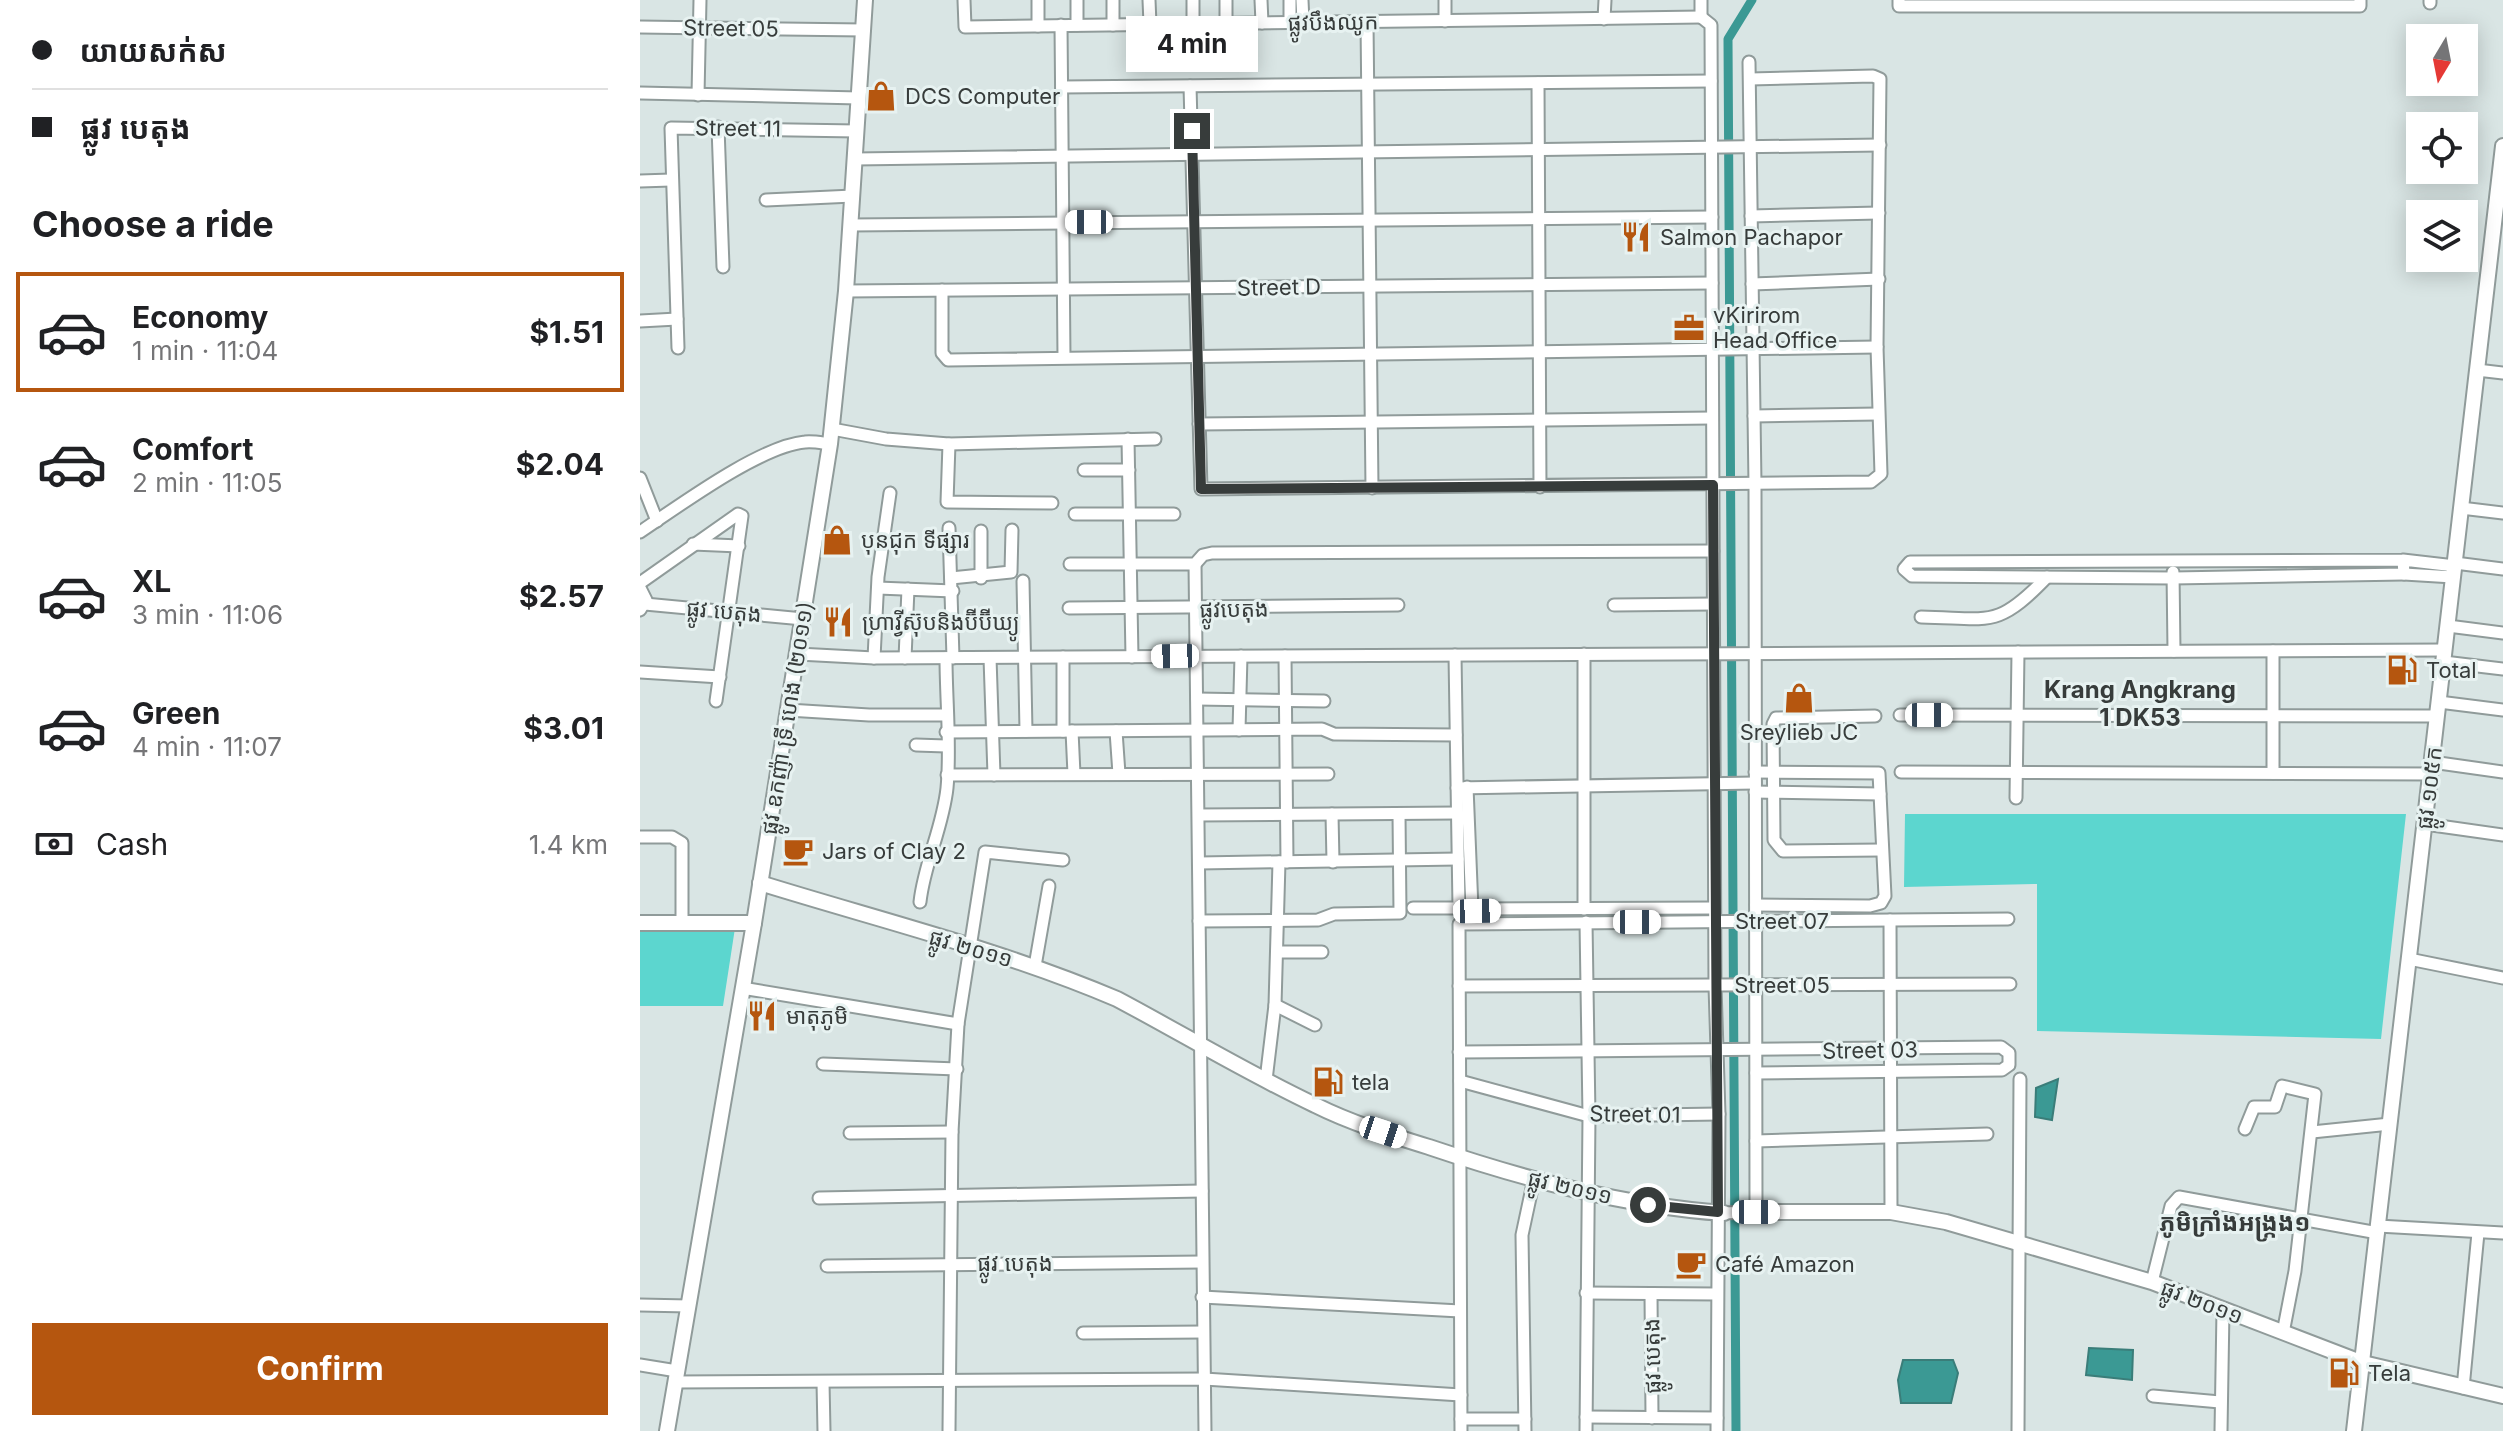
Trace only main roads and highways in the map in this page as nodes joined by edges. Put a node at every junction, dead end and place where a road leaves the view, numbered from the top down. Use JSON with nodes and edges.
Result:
{"nodes":[{"id":1,"x":865,"y":0,"type":"edge"},
{"id":2,"x":2503,"y":146,"type":"edge"},
{"id":3,"x":2502,"y":168,"type":"edge"},
{"id":4,"x":760,"y":883,"type":"junction"},
{"id":5,"x":640,"y":923,"type":"edge"},
{"id":6,"x":754,"y":923,"type":"junction"},
{"id":7,"x":1753,"y":1212,"type":"road end"},
{"id":8,"x":1721,"y":1213,"type":"road end"},
{"id":9,"x":2363,"y":1363,"type":"junction"},
{"id":10,"x":2503,"y":1396,"type":"edge"},
{"id":11,"x":667,"y":1431,"type":"edge"},
{"id":12,"x":2354,"y":1431,"type":"edge"}],
"edges":[{"from":1,"to":4,"type":"main road","name":"ផ្លូវ ឧកញ៉ា ទ្រី ហេង (២០១១)"},
{"from":2,"to":3,"type":"main road","name":"ផ្លូវ ១០៥ក"},
{"from":3,"to":9,"type":"main road","name":"ផ្លូវ ១០៥ក"},
{"from":4,"to":6,"type":"main road","name":"ផ្លូវ ឧកញ៉ា ទ្រី ហេង (២០១១)"},
{"from":4,"to":8,"type":"main road","name":"ផ្លូវ ២០១១"},
{"from":5,"to":6,"type":"main road"},
{"from":6,"to":11,"type":"main road","name":"ផ្លូវ ឧកញ៉ា ទ្រី ហេង (២០១១)"},
{"from":7,"to":9,"type":"main road","name":"ផ្លូវ ២០១១"},
{"from":9,"to":10,"type":"main road","name":"ផ្លូវ ២០១១"},
{"from":9,"to":12,"type":"main road","name":"ផ្លូវ ១០៥ក"}]}
